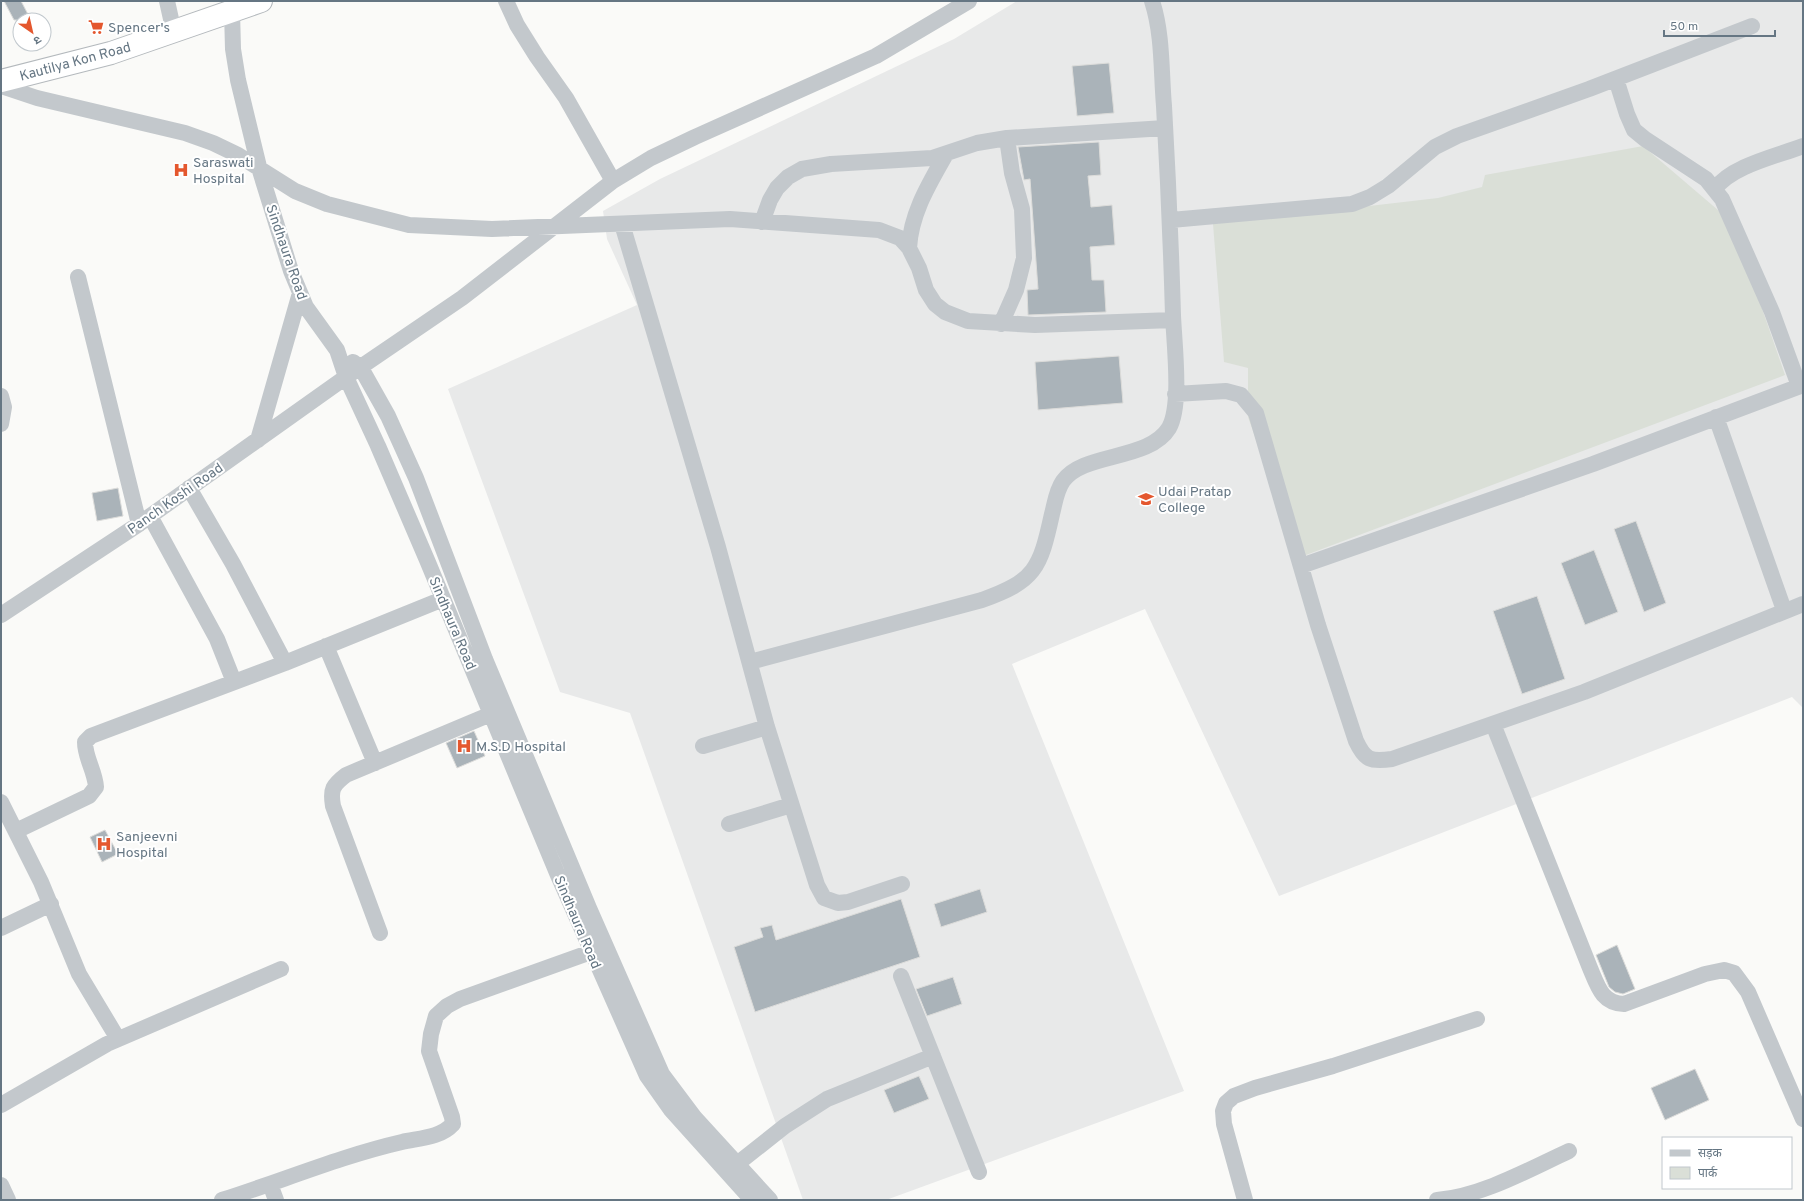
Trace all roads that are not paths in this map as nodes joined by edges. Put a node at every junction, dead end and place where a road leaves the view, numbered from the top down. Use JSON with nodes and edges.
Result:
{"nodes":[{"id":1,"x":261,"y":1,"type":"edge"},
{"id":2,"x":506,"y":1,"type":"edge"},
{"id":3,"x":969,"y":1,"type":"edge"},
{"id":4,"x":1152,"y":1,"type":"edge"},
{"id":5,"x":227,"y":6,"type":"edge"},
{"id":6,"x":169,"y":10,"type":"edge"},
{"id":7,"x":1752,"y":26,"type":"dead end"},
{"id":8,"x":1,"y":67,"type":"edge"},
{"id":9,"x":1616,"y":79,"type":"junction"},
{"id":10,"x":1,"y":81,"type":"edge"},
{"id":11,"x":1,"y":86,"type":"edge"},
{"id":12,"x":1165,"y":128,"type":"junction"},
{"id":13,"x":1007,"y":138,"type":"junction"},
{"id":14,"x":1803,"y":146,"type":"edge"},
{"id":15,"x":946,"y":154,"type":"junction"},
{"id":16,"x":260,"y":171,"type":"junction"},
{"id":17,"x":613,"y":181,"type":"junction"},
{"id":18,"x":1715,"y":189,"type":"junction"},
{"id":19,"x":1171,"y":220,"type":"junction"},
{"id":20,"x":762,"y":222,"type":"junction"},
{"id":21,"x":622,"y":224,"type":"junction"},
{"id":22,"x":556,"y":226,"type":"junction"},
{"id":23,"x":909,"y":248,"type":"junction"},
{"id":24,"x":78,"y":277,"type":"dead end"},
{"id":25,"x":300,"y":293,"type":"junction"},
{"id":26,"x":1173,"y":320,"type":"junction"},
{"id":27,"x":1001,"y":324,"type":"junction"},
{"id":28,"x":337,"y":350,"type":"junction"},
{"id":29,"x":361,"y":368,"type":"junction"},
{"id":30,"x":346,"y":377,"type":"junction"},
{"id":31,"x":1801,"y":385,"type":"edge"},
{"id":32,"x":1175,"y":394,"type":"junction"},
{"id":33,"x":1,"y":396,"type":"edge"},
{"id":34,"x":1716,"y":417,"type":"junction"},
{"id":35,"x":1,"y":424,"type":"edge"},
{"id":36,"x":258,"y":440,"type":"junction"},
{"id":37,"x":190,"y":488,"type":"junction"},
{"id":38,"x":145,"y":520,"type":"junction"},
{"id":39,"x":1301,"y":566,"type":"junction"},
{"id":40,"x":444,"y":599,"type":"junction"},
{"id":41,"x":1803,"y":604,"type":"edge"},
{"id":42,"x":1784,"y":610,"type":"junction"},
{"id":43,"x":1,"y":615,"type":"edge"},
{"id":44,"x":326,"y":646,"type":"junction"},
{"id":45,"x":750,"y":662,"type":"junction"},
{"id":46,"x":285,"y":663,"type":"junction"},
{"id":47,"x":234,"y":682,"type":"junction"},
{"id":48,"x":491,"y":714,"type":"junction"},
{"id":49,"x":1493,"y":724,"type":"junction"},
{"id":50,"x":767,"y":726,"type":"junction"},
{"id":51,"x":703,"y":746,"type":"dead end"},
{"id":52,"x":376,"y":763,"type":"junction"},
{"id":53,"x":1,"y":802,"type":"edge"},
{"id":54,"x":791,"y":805,"type":"junction"},
{"id":55,"x":729,"y":824,"type":"dead end"},
{"id":56,"x":16,"y":831,"type":"junction"},
{"id":57,"x":902,"y":884,"type":"dead end"},
{"id":58,"x":51,"y":904,"type":"junction"},
{"id":59,"x":1,"y":928,"type":"edge"},
{"id":60,"x":380,"y":933,"type":"dead end"},
{"id":61,"x":591,"y":952,"type":"junction"},
{"id":62,"x":281,"y":969,"type":"dead end"},
{"id":63,"x":901,"y":976,"type":"dead end"},
{"id":64,"x":1477,"y":1019,"type":"dead end"},
{"id":65,"x":118,"y":1039,"type":"junction"},
{"id":66,"x":933,"y":1056,"type":"junction"},
{"id":67,"x":1,"y":1105,"type":"edge"},
{"id":68,"x":1803,"y":1118,"type":"edge"},
{"id":69,"x":1569,"y":1151,"type":"dead end"},
{"id":70,"x":737,"y":1164,"type":"junction"},
{"id":71,"x":979,"y":1172,"type":"dead end"},
{"id":72,"x":270,"y":1184,"type":"junction"},
{"id":73,"x":1,"y":1185,"type":"edge"},
{"id":74,"x":8,"y":1200,"type":"edge"},
{"id":75,"x":222,"y":1200,"type":"edge"},
{"id":76,"x":276,"y":1200,"type":"edge"},
{"id":77,"x":752,"y":1200,"type":"edge"},
{"id":78,"x":770,"y":1200,"type":"edge"},
{"id":79,"x":1245,"y":1200,"type":"edge"},
{"id":80,"x":1437,"y":1200,"type":"edge"}],
"edges":[{"from":1,"to":5,"type":"highway","name":"Kautilya Kon Road"},
{"from":2,"to":17,"type":"street"},
{"from":3,"to":17,"type":"street","name":"Panch Koshi Road"},
{"from":4,"to":12,"type":"street"},
{"from":5,"to":6,"type":"highway","name":"Kautilya Kon Road"},
{"from":5,"to":10,"type":"highway","name":"Kautilya Kon Road"},
{"from":5,"to":16,"type":"street","name":"Sindhaura Road"},
{"from":6,"to":8,"type":"highway","name":"Kautilya Kon Road"},
{"from":7,"to":9,"type":"street"},
{"from":9,"to":18,"type":"street"},
{"from":9,"to":19,"type":"street"},
{"from":11,"to":16,"type":"street"},
{"from":12,"to":13,"type":"street"},
{"from":12,"to":19,"type":"street"},
{"from":13,"to":15,"type":"street"},
{"from":13,"to":27,"type":"street"},
{"from":14,"to":18,"type":"street"},
{"from":15,"to":20,"type":"street"},
{"from":15,"to":23,"type":"street"},
{"from":16,"to":22,"type":"street"},
{"from":16,"to":25,"type":"street","name":"Sindhaura Road"},
{"from":17,"to":22,"type":"street","name":"Panch Koshi Road"},
{"from":18,"to":31,"type":"street"},
{"from":19,"to":26,"type":"street"},
{"from":20,"to":21,"type":"street"},
{"from":20,"to":23,"type":"street"},
{"from":21,"to":22,"type":"street"},
{"from":21,"to":45,"type":"street"},
{"from":22,"to":29,"type":"street","name":"Panch Koshi Road"},
{"from":23,"to":27,"type":"street"},
{"from":24,"to":38,"type":"street"},
{"from":25,"to":28,"type":"street","name":"Sindhaura Road"},
{"from":25,"to":36,"type":"street"},
{"from":26,"to":27,"type":"street"},
{"from":26,"to":32,"type":"street"},
{"from":28,"to":29,"type":"street"},
{"from":28,"to":30,"type":"street","name":"Sindhaura Road"},
{"from":29,"to":30,"type":"street","name":"Panch Koshi Road"},
{"from":29,"to":70,"type":"street"},
{"from":30,"to":36,"type":"street","name":"Panch Koshi Road"},
{"from":30,"to":40,"type":"street","name":"Sindhaura Road"},
{"from":31,"to":34,"type":"street"},
{"from":32,"to":39,"type":"street"},
{"from":32,"to":45,"type":"street"},
{"from":33,"to":35,"type":"street"},
{"from":34,"to":39,"type":"street"},
{"from":34,"to":42,"type":"street"},
{"from":36,"to":37,"type":"street","name":"Panch Koshi Road"},
{"from":37,"to":38,"type":"street","name":"Panch Koshi Road"},
{"from":37,"to":46,"type":"street"},
{"from":38,"to":43,"type":"street","name":"Panch Koshi Road"},
{"from":38,"to":47,"type":"street"},
{"from":39,"to":49,"type":"street"},
{"from":40,"to":44,"type":"street"},
{"from":40,"to":48,"type":"street","name":"Sindhaura Road"},
{"from":41,"to":42,"type":"street"},
{"from":42,"to":49,"type":"street"},
{"from":44,"to":46,"type":"street"},
{"from":44,"to":52,"type":"street"},
{"from":45,"to":50,"type":"street"},
{"from":46,"to":47,"type":"street"},
{"from":47,"to":56,"type":"street"},
{"from":48,"to":52,"type":"street"},
{"from":48,"to":61,"type":"street","name":"Sindhaura Road"},
{"from":49,"to":68,"type":"street"},
{"from":50,"to":51,"type":"street"},
{"from":50,"to":54,"type":"street"},
{"from":52,"to":60,"type":"street"},
{"from":53,"to":56,"type":"street"},
{"from":54,"to":55,"type":"street"},
{"from":54,"to":57,"type":"street"},
{"from":56,"to":58,"type":"street"},
{"from":58,"to":59,"type":"street"},
{"from":58,"to":65,"type":"street"},
{"from":61,"to":72,"type":"street"},
{"from":61,"to":77,"type":"street","name":"Sindhaura Road"},
{"from":62,"to":65,"type":"street"},
{"from":63,"to":66,"type":"street"},
{"from":64,"to":79,"type":"street"},
{"from":65,"to":67,"type":"street"},
{"from":66,"to":70,"type":"street"},
{"from":66,"to":71,"type":"street"},
{"from":69,"to":80,"type":"street"},
{"from":70,"to":78,"type":"street"},
{"from":72,"to":75,"type":"street"},
{"from":72,"to":76,"type":"street"},
{"from":73,"to":74,"type":"street"}]}
